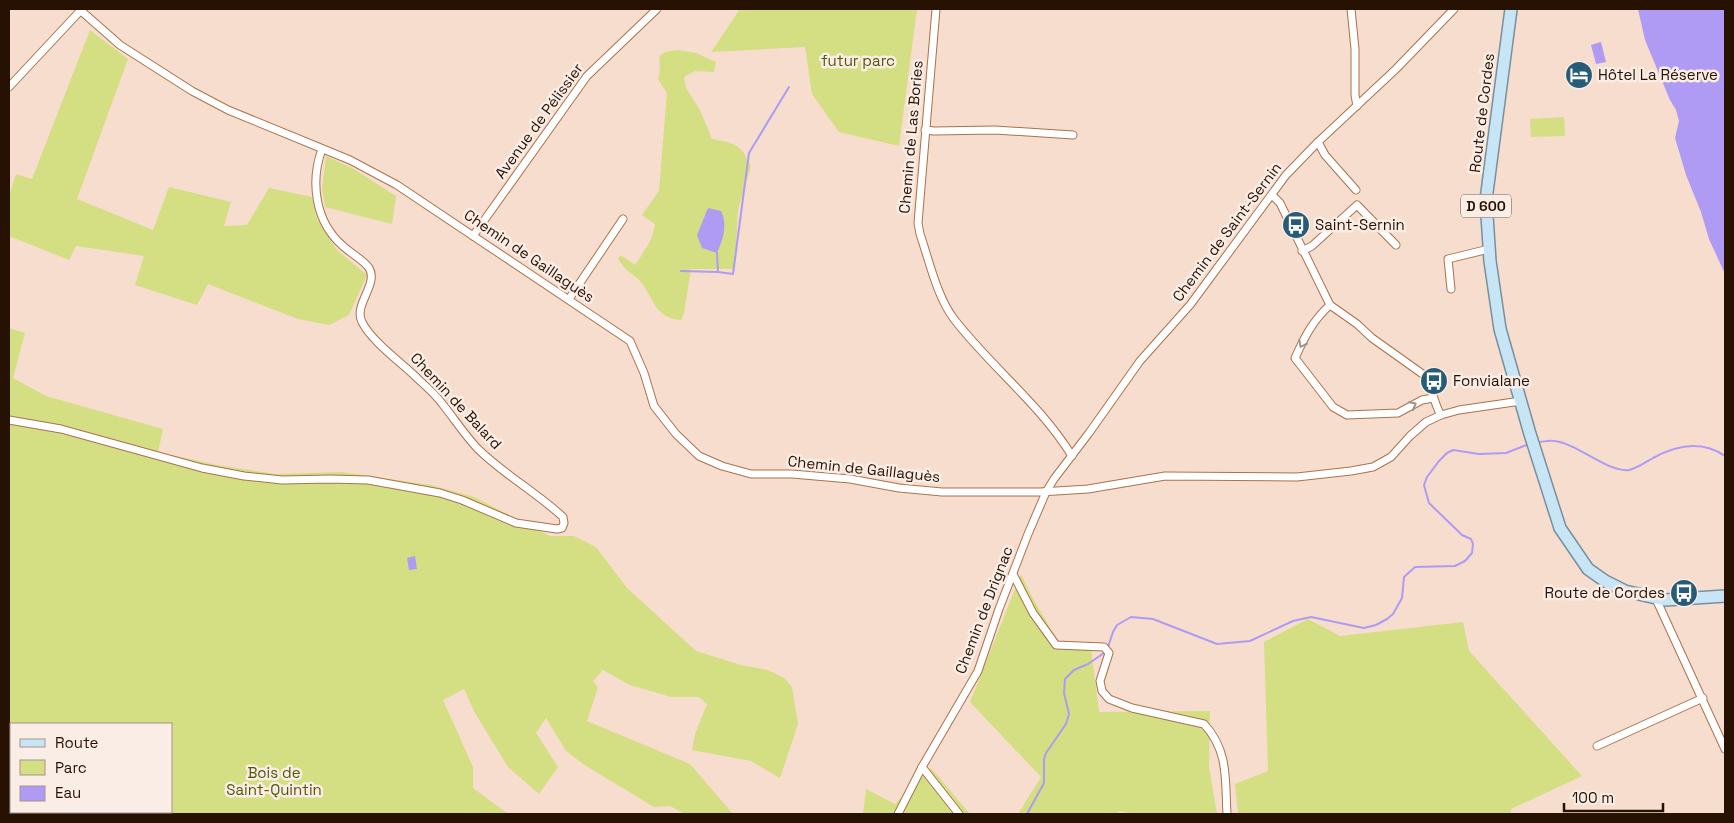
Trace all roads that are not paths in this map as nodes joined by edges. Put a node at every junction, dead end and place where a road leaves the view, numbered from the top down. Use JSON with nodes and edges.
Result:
{"nodes":[{"id":1,"x":657,"y":9,"type":"edge"},
{"id":2,"x":936,"y":9,"type":"edge"},
{"id":3,"x":1351,"y":9,"type":"edge"},
{"id":4,"x":1454,"y":9,"type":"edge"},
{"id":5,"x":1511,"y":9,"type":"edge"},
{"id":6,"x":80,"y":10,"type":"edge"},
{"id":7,"x":9,"y":87,"type":"edge"},
{"id":8,"x":1357,"y":106,"type":"junction"},
{"id":9,"x":925,"y":130,"type":"junction"},
{"id":10,"x":1073,"y":135,"type":"dead end"},
{"id":11,"x":1318,"y":142,"type":"junction"},
{"id":12,"x":322,"y":148,"type":"junction"},
{"id":13,"x":1356,"y":190,"type":"dead end"},
{"id":14,"x":1272,"y":195,"type":"junction"},
{"id":15,"x":624,"y":218,"type":"dead end"},
{"id":16,"x":473,"y":236,"type":"junction"},
{"id":17,"x":1396,"y":245,"type":"dead end"},
{"id":18,"x":1489,"y":249,"type":"junction"},
{"id":19,"x":1302,"y":251,"type":"junction"},
{"id":20,"x":1451,"y":289,"type":"dead end"},
{"id":21,"x":569,"y":299,"type":"junction"},
{"id":22,"x":1330,"y":305,"type":"junction"},
{"id":23,"x":1433,"y":398,"type":"junction"},
{"id":24,"x":1520,"y":402,"type":"junction"},
{"id":25,"x":1442,"y":415,"type":"junction"},
{"id":26,"x":9,"y":420,"type":"edge"},
{"id":27,"x":1072,"y":456,"type":"junction"},
{"id":28,"x":1046,"y":492,"type":"junction"},
{"id":29,"x":1013,"y":574,"type":"junction"},
{"id":30,"x":1725,"y":596,"type":"edge"},
{"id":31,"x":1656,"y":598,"type":"junction"},
{"id":32,"x":1703,"y":698,"type":"junction"},
{"id":33,"x":1598,"y":746,"type":"dead end"},
{"id":34,"x":1725,"y":749,"type":"edge"},
{"id":35,"x":922,"y":767,"type":"junction"},
{"id":36,"x":898,"y":814,"type":"edge"},
{"id":37,"x":959,"y":814,"type":"edge"},
{"id":38,"x":1227,"y":814,"type":"edge"}],
"edges":[{"from":1,"to":16,"type":"street","name":"Avenue de Pélissier"},
{"from":2,"to":9,"type":"street","name":"Chemin de Las Bories"},
{"from":3,"to":8,"type":"street"},
{"from":4,"to":8,"type":"street","name":"Chemin de Saint-Sernin"},
{"from":5,"to":18,"type":"main road","name":"Route de Cordes","number":"D 600"},
{"from":6,"to":7,"type":"street"},
{"from":6,"to":12,"type":"street","name":"Chemin de Gaillaguès"},
{"from":8,"to":11,"type":"street","name":"Chemin de Saint-Sernin"},
{"from":9,"to":10,"type":"street"},
{"from":9,"to":27,"type":"street","name":"Chemin de Las Bories"},
{"from":11,"to":13,"type":"street"},
{"from":11,"to":14,"type":"street","name":"Chemin de Saint-Sernin"},
{"from":12,"to":16,"type":"street","name":"Chemin de Gaillaguès"},
{"from":12,"to":26,"type":"street","name":"Chemin de Balard"},
{"from":14,"to":19,"type":"street"},
{"from":14,"to":27,"type":"street","name":"Chemin de Saint-Sernin"},
{"from":15,"to":21,"type":"street"},
{"from":16,"to":21,"type":"street","name":"Chemin de Gaillaguès"},
{"from":17,"to":19,"type":"street"},
{"from":18,"to":20,"type":"street"},
{"from":18,"to":24,"type":"main road","name":"Route de Cordes","number":"D 600"},
{"from":19,"to":22,"type":"street"},
{"from":21,"to":28,"type":"street","name":"Chemin de Gaillaguès"},
{"from":22,"to":23,"type":"street"},
{"from":22,"to":23,"type":"street","one_way":true},
{"from":23,"to":25,"type":"street"},
{"from":24,"to":25,"type":"street","name":"Chemin de Gaillaguès"},
{"from":24,"to":31,"type":"main road","name":"Route de Cordes","number":"D 600"},
{"from":25,"to":28,"type":"street","name":"Chemin de Gaillaguès"},
{"from":27,"to":28,"type":"street","name":"Chemin de Saint-Sernin"},
{"from":28,"to":29,"type":"street","name":"Chemin de Drignac"},
{"from":29,"to":35,"type":"street","name":"Chemin de Drignac"},
{"from":29,"to":38,"type":"street"},
{"from":30,"to":31,"type":"main road","name":"Route de Cordes","number":"D 600"},
{"from":31,"to":32,"type":"street"},
{"from":32,"to":33,"type":"street"},
{"from":32,"to":34,"type":"street"},
{"from":35,"to":36,"type":"street","name":"Chemin de Drignac"},
{"from":35,"to":37,"type":"street"}]}
